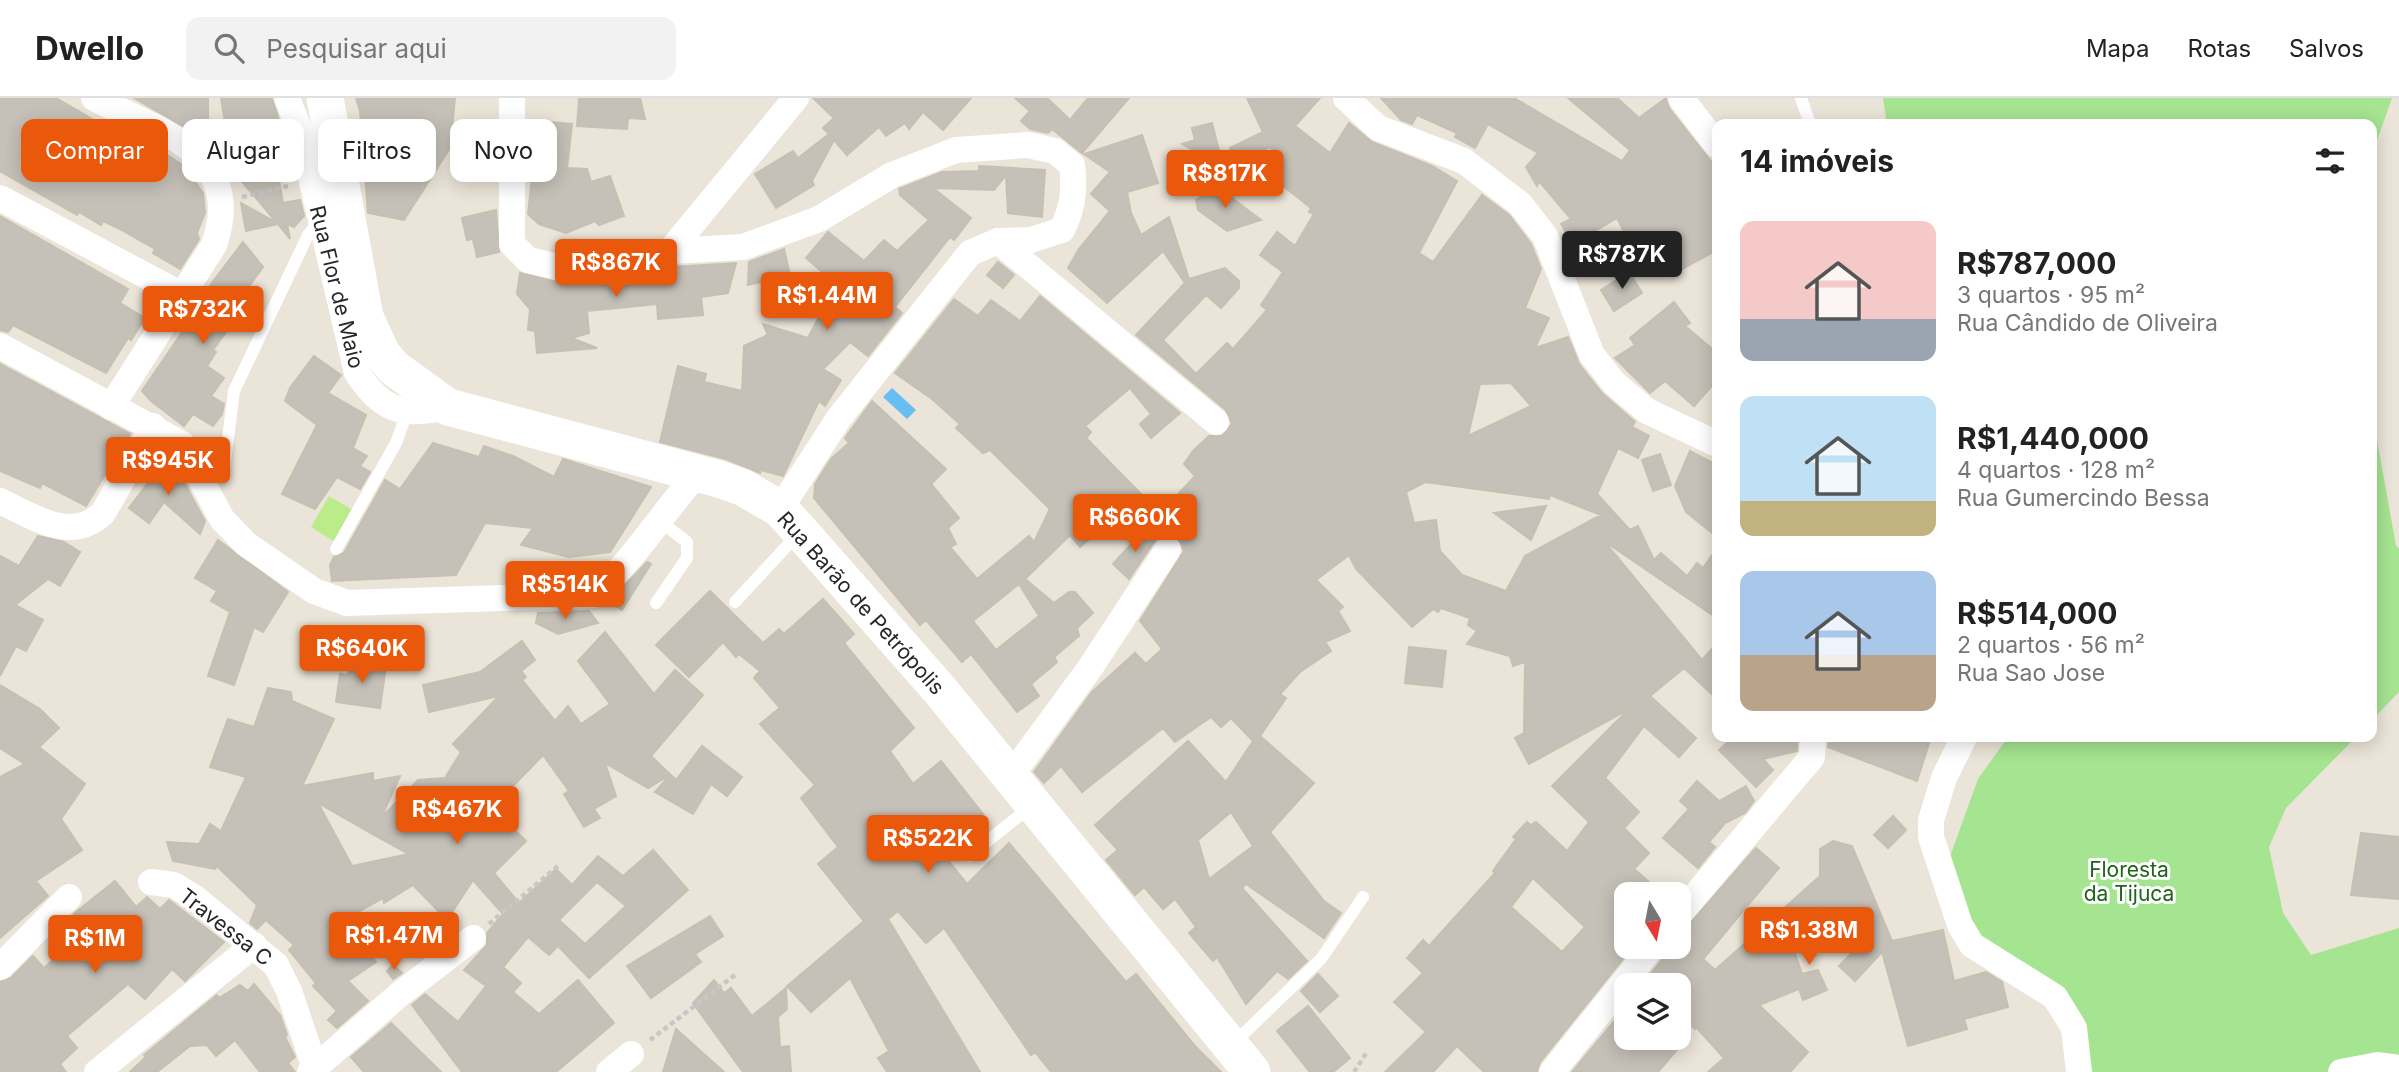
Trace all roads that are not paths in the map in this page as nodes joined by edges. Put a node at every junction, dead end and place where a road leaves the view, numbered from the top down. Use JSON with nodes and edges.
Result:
{"nodes":[{"id":1,"x":94,"y":98,"type":"edge"},
{"id":2,"x":286,"y":98,"type":"edge"},
{"id":3,"x":325,"y":98,"type":"edge"},
{"id":4,"x":512,"y":98,"type":"edge"},
{"id":5,"x":796,"y":98,"type":"edge"},
{"id":6,"x":1346,"y":98,"type":"edge"},
{"id":7,"x":1681,"y":98,"type":"edge"},
{"id":8,"x":1801,"y":98,"type":"edge"},
{"id":9,"x":1808,"y":119,"type":"edge"},
{"id":10,"x":1712,"y":138,"type":"edge"},
{"id":11,"x":0,"y":198,"type":"edge"},
{"id":12,"x":319,"y":221,"type":"junction"},
{"id":13,"x":998,"y":241,"type":"junction"},
{"id":14,"x":670,"y":251,"type":"junction"},
{"id":15,"x":182,"y":295,"type":"junction"},
{"id":16,"x":0,"y":346,"type":"edge"},
{"id":17,"x":111,"y":407,"type":"junction"},
{"id":18,"x":448,"y":407,"type":"junction"},
{"id":19,"x":407,"y":412,"type":"junction"},
{"id":20,"x":1216,"y":422,"type":"dead end"},
{"id":21,"x":153,"y":426,"type":"junction"},
{"id":22,"x":1712,"y":442,"type":"edge"},
{"id":23,"x":223,"y":470,"type":"dead end"},
{"id":24,"x":686,"y":486,"type":"junction"},
{"id":25,"x":0,"y":501,"type":"edge"},
{"id":26,"x":790,"y":520,"type":"junction"},
{"id":27,"x":661,"y":522,"type":"junction"},
{"id":28,"x":335,"y":549,"type":"dead end"},
{"id":29,"x":1168,"y":549,"type":"dead end"},
{"id":30,"x":735,"y":601,"type":"dead end"},
{"id":31,"x":656,"y":603,"type":"dead end"},
{"id":32,"x":1813,"y":742,"type":"edge"},
{"id":33,"x":1962,"y":742,"type":"edge"},
{"id":34,"x":1010,"y":777,"type":"junction"},
{"id":35,"x":1033,"y":804,"type":"junction"},
{"id":36,"x":969,"y":856,"type":"dead end"},
{"id":37,"x":151,"y":883,"type":"dead end"},
{"id":38,"x":69,"y":897,"type":"dead end"},
{"id":39,"x":1363,"y":897,"type":"dead end"},
{"id":40,"x":1691,"y":901,"type":"edge"},
{"id":41,"x":473,"y":938,"type":"road end"},
{"id":42,"x":254,"y":945,"type":"junction"},
{"id":43,"x":1642,"y":959,"type":"edge"},
{"id":44,"x":0,"y":967,"type":"edge"},
{"id":45,"x":631,"y":1054,"type":"road end"},
{"id":46,"x":1242,"y":1059,"type":"edge"},
{"id":47,"x":2399,"y":1068,"type":"edge"},
{"id":48,"x":313,"y":1070,"type":"edge"},
{"id":49,"x":97,"y":1072,"type":"edge"},
{"id":50,"x":609,"y":1072,"type":"edge"},
{"id":51,"x":1552,"y":1072,"type":"edge"},
{"id":52,"x":2079,"y":1072,"type":"edge"},
{"id":53,"x":2341,"y":1072,"type":"edge"}],
"edges":[{"from":1,"to":15,"type":"street"},
{"from":2,"to":12,"type":"street","name":"Rua Flor de Maio"},
{"from":3,"to":18,"type":"street","name":"Rua Barão de Petrópolis"},
{"from":4,"to":14,"type":"street"},
{"from":5,"to":14,"type":"street"},
{"from":6,"to":22,"type":"street"},
{"from":7,"to":10,"type":"street"},
{"from":8,"to":9,"type":"lane"},
{"from":11,"to":15,"type":"street"},
{"from":12,"to":19,"type":"street","name":"Rua Flor de Maio"},
{"from":12,"to":23,"type":"lane"},
{"from":13,"to":14,"type":"street"},
{"from":13,"to":20,"type":"street"},
{"from":13,"to":26,"type":"street"},
{"from":15,"to":17,"type":"street"},
{"from":16,"to":17,"type":"street"},
{"from":17,"to":21,"type":"street"},
{"from":18,"to":19,"type":"street"},
{"from":18,"to":24,"type":"street","name":"Rua Barão de Petrópolis"},
{"from":19,"to":28,"type":"lane"},
{"from":21,"to":25,"type":"street"},
{"from":21,"to":27,"type":"street"},
{"from":24,"to":26,"type":"street","name":"Rua Barão de Petrópolis"},
{"from":24,"to":27,"type":"street"},
{"from":26,"to":30,"type":"lane"},
{"from":26,"to":34,"type":"street","name":"Rua Barão de Petrópolis"},
{"from":27,"to":31,"type":"lane"},
{"from":29,"to":34,"type":"street"},
{"from":32,"to":40,"type":"street"},
{"from":33,"to":52,"type":"street"},
{"from":34,"to":35,"type":"street","name":"Rua Barão de Petrópolis"},
{"from":35,"to":36,"type":"lane"},
{"from":35,"to":46,"type":"street","name":"Rua Barão de Petrópolis"},
{"from":37,"to":42,"type":"street","name":"Travessa C"},
{"from":38,"to":44,"type":"street"},
{"from":39,"to":46,"type":"lane"},
{"from":41,"to":48,"type":"street"},
{"from":42,"to":48,"type":"street","name":"Travessa C"},
{"from":42,"to":49,"type":"street"},
{"from":43,"to":51,"type":"street"},
{"from":45,"to":50,"type":"street"},
{"from":47,"to":53,"type":"street"}]}
